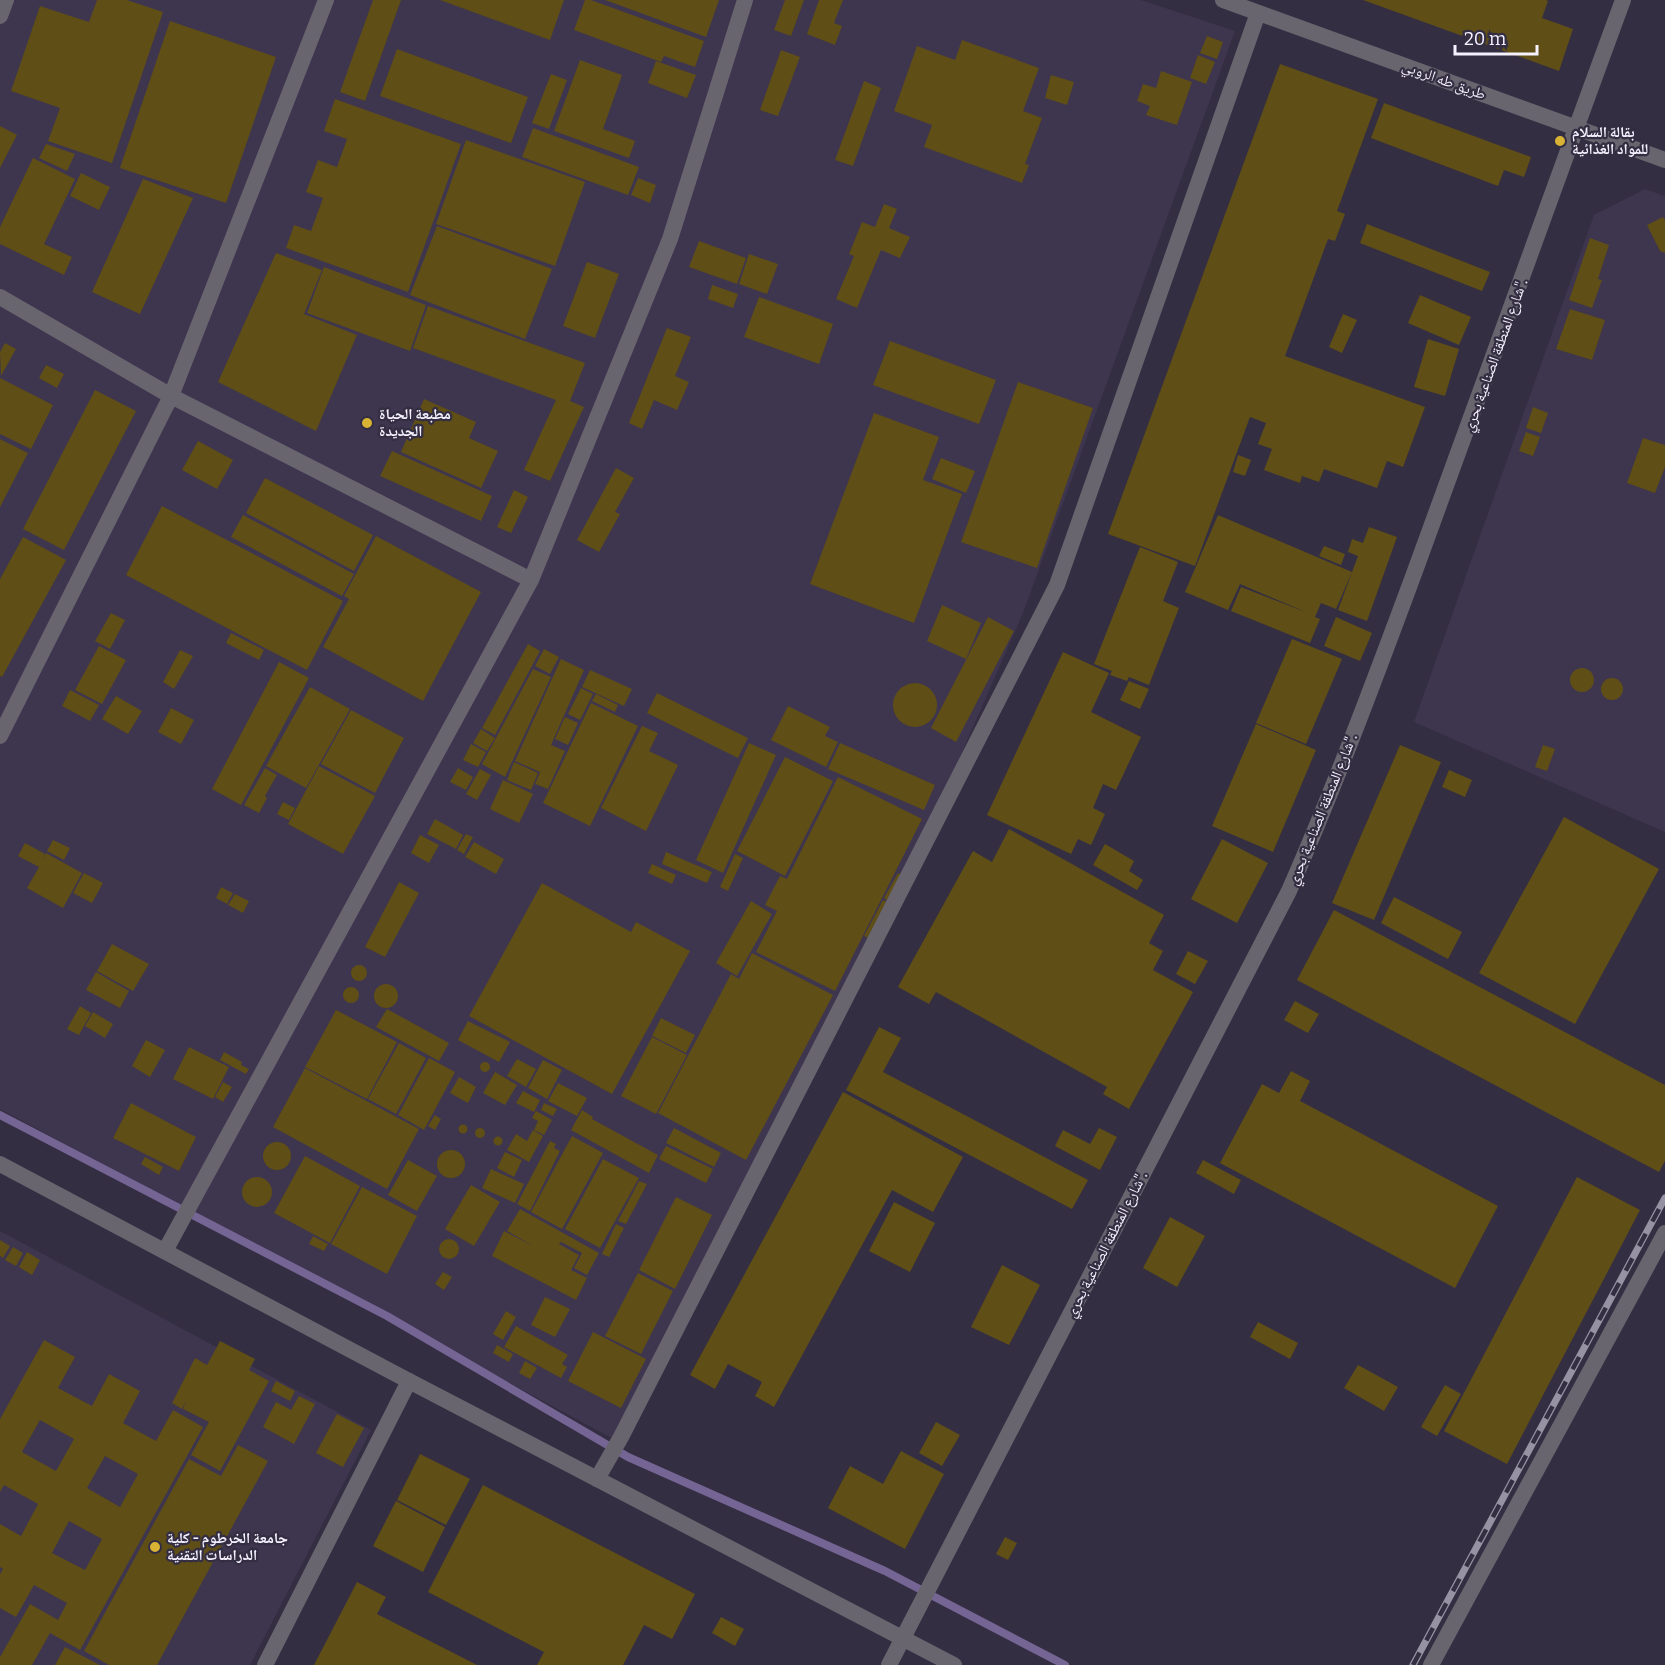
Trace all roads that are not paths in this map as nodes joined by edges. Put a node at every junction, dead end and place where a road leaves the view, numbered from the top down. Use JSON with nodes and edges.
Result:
{"nodes":[{"id":1,"x":6,"y":0,"type":"edge"},
{"id":2,"x":326,"y":0,"type":"edge"},
{"id":3,"x":745,"y":0,"type":"edge"},
{"id":4,"x":1224,"y":0,"type":"edge"},
{"id":5,"x":1623,"y":0,"type":"edge"},
{"id":6,"x":1258,"y":13,"type":"junction"},
{"id":7,"x":0,"y":16,"type":"edge"},
{"id":8,"x":1576,"y":128,"type":"junction"},
{"id":9,"x":1665,"y":160,"type":"edge"},
{"id":10,"x":0,"y":297,"type":"edge"},
{"id":11,"x":171,"y":396,"type":"junction"},
{"id":12,"x":531,"y":580,"type":"junction"},
{"id":13,"x":0,"y":736,"type":"edge"},
{"id":14,"x":0,"y":1164,"type":"edge"},
{"id":15,"x":1665,"y":1233,"type":"edge"},
{"id":16,"x":165,"y":1251,"type":"junction"},
{"id":17,"x":409,"y":1381,"type":"junction"},
{"id":18,"x":597,"y":1479,"type":"junction"},
{"id":19,"x":902,"y":1638,"type":"junction"},
{"id":20,"x":265,"y":1665,"type":"edge"},
{"id":21,"x":889,"y":1665,"type":"edge"},
{"id":22,"x":954,"y":1665,"type":"edge"},
{"id":23,"x":1431,"y":1665,"type":"edge"}],
"edges":[{"from":1,"to":7,"type":"street"},
{"from":2,"to":11,"type":"street"},
{"from":3,"to":12,"type":"street"},
{"from":4,"to":6,"type":"street","name":"طريق طه الروبي"},
{"from":5,"to":8,"type":"street","name":"شارع المنطقة الصناعية بحري\"."},
{"from":6,"to":8,"type":"street","name":"طريق طه الروبي"},
{"from":6,"to":18,"type":"street"},
{"from":8,"to":9,"type":"street","name":"طريق طه الروبي"},
{"from":8,"to":19,"type":"street","name":"شارع المنطقة الصناعية بحري\"."},
{"from":10,"to":11,"type":"street"},
{"from":11,"to":12,"type":"street"},
{"from":11,"to":13,"type":"street"},
{"from":12,"to":16,"type":"street"},
{"from":14,"to":16,"type":"street"},
{"from":15,"to":23,"type":"street"},
{"from":16,"to":17,"type":"street"},
{"from":17,"to":18,"type":"street"},
{"from":17,"to":20,"type":"street"},
{"from":18,"to":19,"type":"street"},
{"from":19,"to":21,"type":"street","name":"شارع المنطقة الصناعية بحري\"."},
{"from":19,"to":22,"type":"street"}]}
